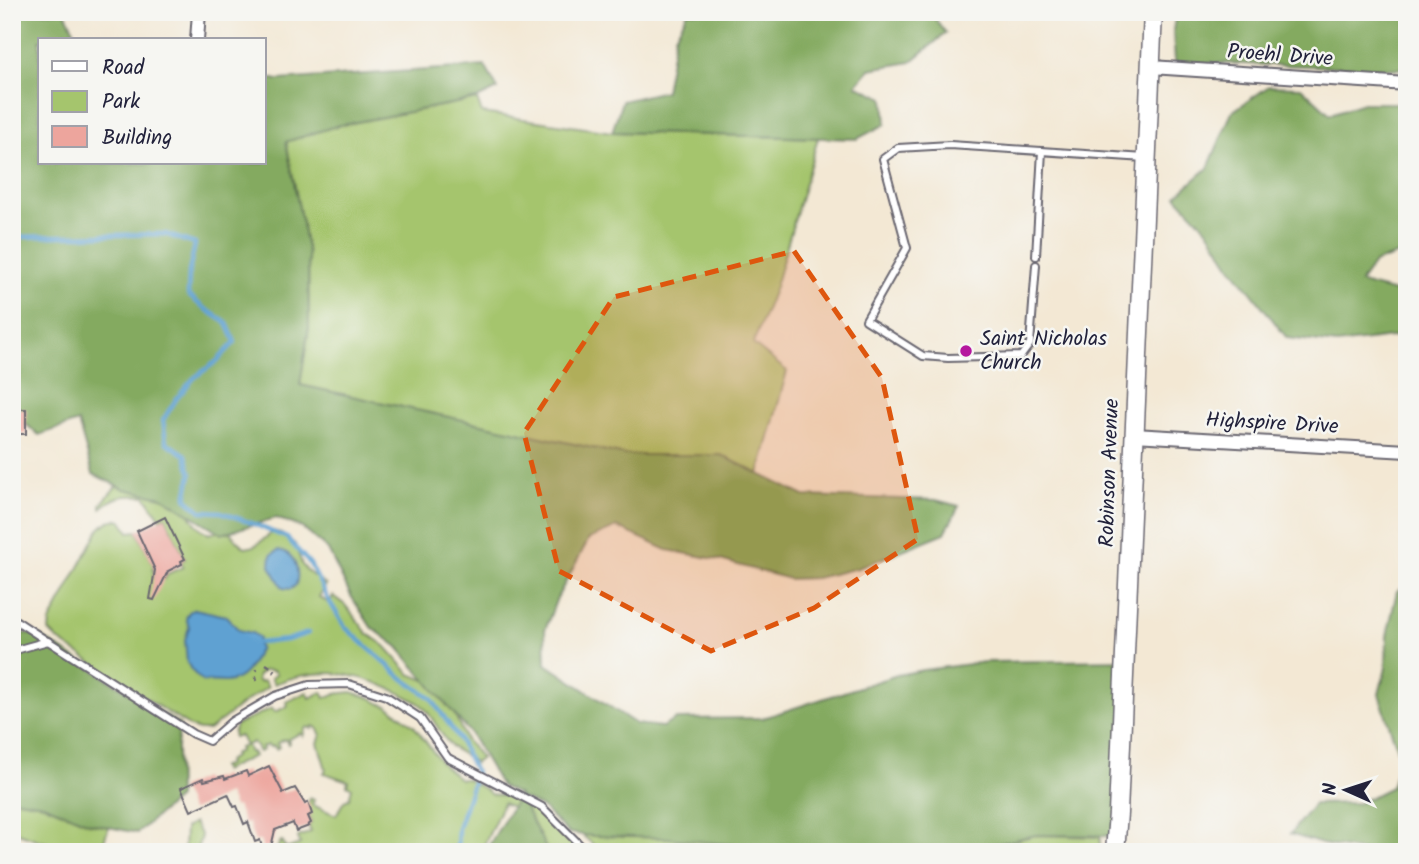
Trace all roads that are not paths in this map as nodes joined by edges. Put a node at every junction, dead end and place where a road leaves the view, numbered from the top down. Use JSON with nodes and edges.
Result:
{"nodes":[{"id":1,"x":199,"y":12,"type":"edge"},
{"id":2,"x":1153,"y":12,"type":"edge"},
{"id":3,"x":197,"y":38,"type":"edge"},
{"id":4,"x":1151,"y":67,"type":"junction"},
{"id":5,"x":1407,"y":84,"type":"edge"},
{"id":6,"x":1042,"y":151,"type":"junction"},
{"id":7,"x":1147,"y":158,"type":"junction"},
{"id":8,"x":1036,"y":256,"type":"dead end"},
{"id":9,"x":1036,"y":265,"type":"dead end"},
{"id":10,"x":1134,"y":435,"type":"junction"},
{"id":11,"x":1407,"y":451,"type":"edge"},
{"id":12,"x":12,"y":618,"type":"edge"},
{"id":13,"x":47,"y":641,"type":"junction"},
{"id":14,"x":12,"y":652,"type":"edge"},
{"id":15,"x":587,"y":852,"type":"edge"},
{"id":16,"x":1115,"y":852,"type":"edge"}],
"edges":[{"from":1,"to":3,"type":"street"},
{"from":2,"to":4,"type":"main road","name":"Robinson Avenue"},
{"from":4,"to":5,"type":"street","name":"Proehl Drive"},
{"from":4,"to":7,"type":"main road","name":"Robinson Avenue"},
{"from":6,"to":7,"type":"lane"},
{"from":6,"to":8,"type":"lane"},
{"from":6,"to":9,"type":"lane"},
{"from":7,"to":10,"type":"main road","name":"Robinson Avenue"},
{"from":10,"to":11,"type":"street","name":"Highspire Drive"},
{"from":10,"to":16,"type":"main road","name":"Robinson Avenue"},
{"from":12,"to":13,"type":"lane"},
{"from":13,"to":14,"type":"lane"},
{"from":13,"to":15,"type":"lane"}]}
